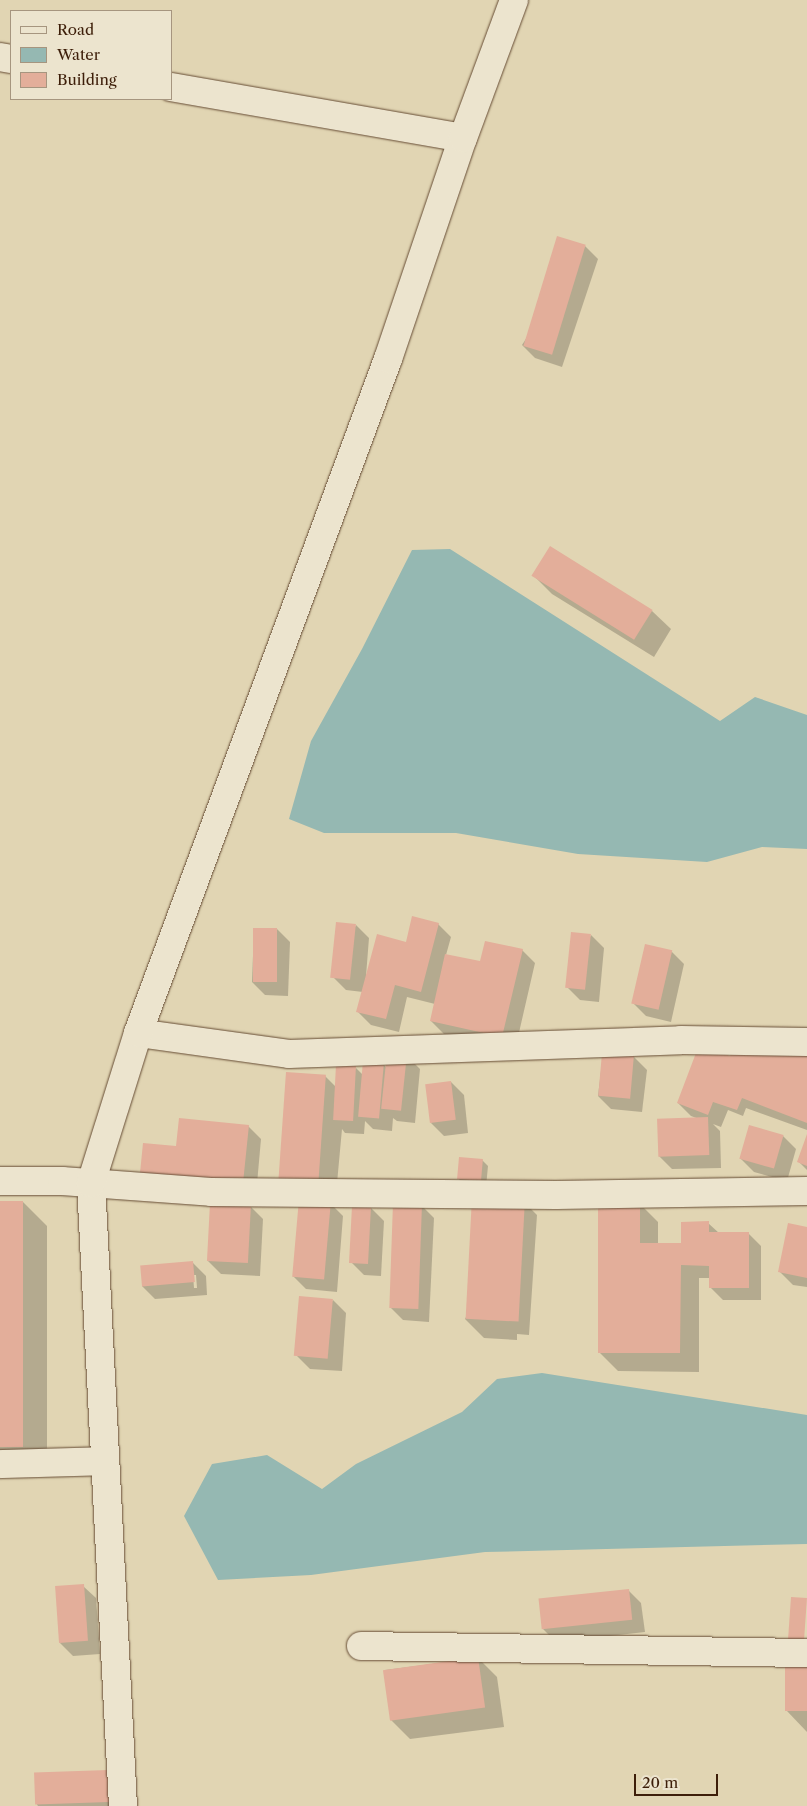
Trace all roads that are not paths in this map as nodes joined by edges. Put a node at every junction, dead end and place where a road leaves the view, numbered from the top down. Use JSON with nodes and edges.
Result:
{"nodes":[{"id":1,"x":514,"y":0,"type":"edge"},
{"id":2,"x":172,"y":87,"type":"edge"},
{"id":3,"x":463,"y":138,"type":"junction"},
{"id":4,"x":138,"y":1033,"type":"junction"},
{"id":5,"x":807,"y":1042,"type":"edge"},
{"id":6,"x":0,"y":1181,"type":"edge"},
{"id":7,"x":91,"y":1183,"type":"junction"},
{"id":8,"x":807,"y":1191,"type":"edge"},
{"id":9,"x":105,"y":1461,"type":"junction"},
{"id":10,"x":0,"y":1464,"type":"edge"},
{"id":11,"x":361,"y":1646,"type":"dead end"},
{"id":12,"x":807,"y":1653,"type":"edge"},
{"id":13,"x":123,"y":1806,"type":"edge"}],
"edges":[{"from":1,"to":3,"type":"street"},
{"from":2,"to":3,"type":"street"},
{"from":3,"to":4,"type":"street"},
{"from":4,"to":5,"type":"street"},
{"from":4,"to":7,"type":"street"},
{"from":6,"to":7,"type":"street"},
{"from":7,"to":8,"type":"street"},
{"from":7,"to":9,"type":"street"},
{"from":9,"to":10,"type":"street"},
{"from":9,"to":13,"type":"street"},
{"from":11,"to":12,"type":"street"}]}
